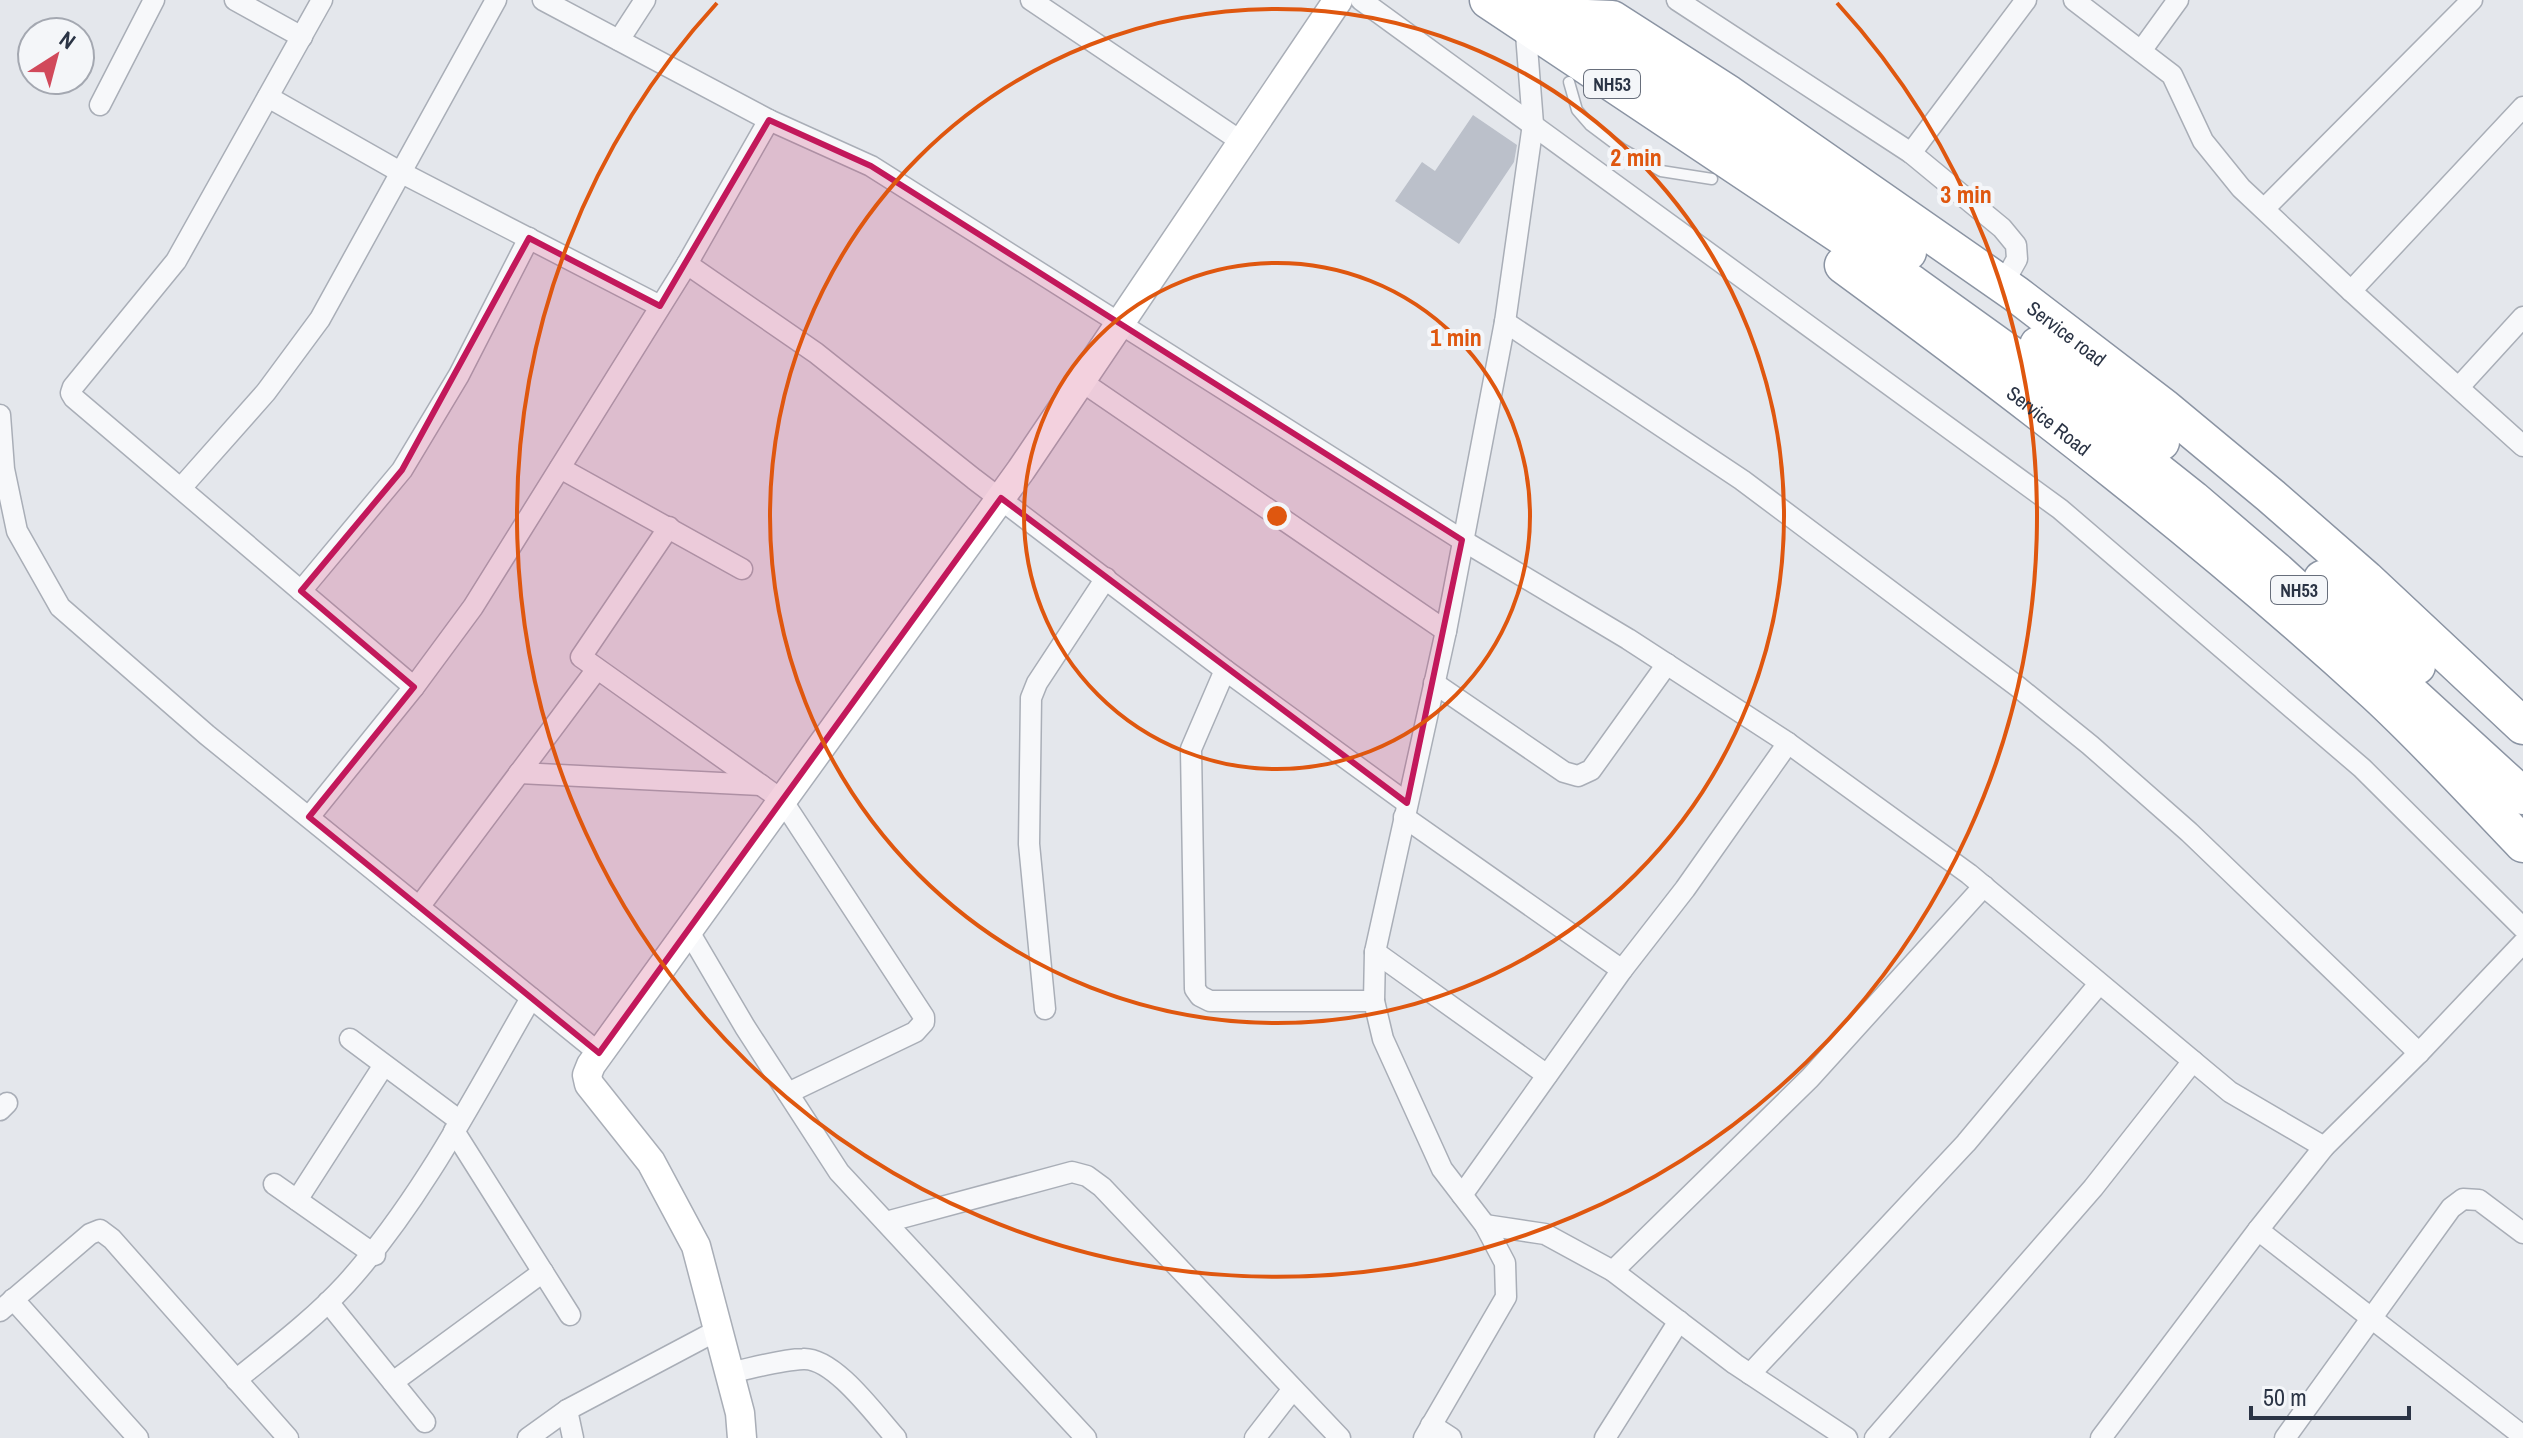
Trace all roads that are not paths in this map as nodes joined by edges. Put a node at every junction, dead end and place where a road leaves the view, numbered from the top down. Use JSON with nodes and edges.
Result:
{"nodes":[{"id":1,"x":154,"y":0,"type":"edge"},
{"id":2,"x":235,"y":0,"type":"edge"},
{"id":3,"x":322,"y":0,"type":"edge"},
{"id":4,"x":496,"y":0,"type":"edge"},
{"id":5,"x":543,"y":0,"type":"edge"},
{"id":6,"x":645,"y":0,"type":"edge"},
{"id":7,"x":1031,"y":0,"type":"edge"},
{"id":8,"x":1338,"y":0,"type":"edge"},
{"id":9,"x":1361,"y":0,"type":"edge"},
{"id":10,"x":1488,"y":0,"type":"edge"},
{"id":11,"x":1677,"y":0,"type":"edge"},
{"id":12,"x":2026,"y":0,"type":"edge"},
{"id":13,"x":2074,"y":0,"type":"edge"},
{"id":14,"x":2178,"y":0,"type":"edge"},
{"id":15,"x":2472,"y":0,"type":"edge"},
{"id":16,"x":1540,"y":13,"type":"edge"},
{"id":17,"x":302,"y":37,"type":"junction"},
{"id":18,"x":619,"y":40,"type":"junction"},
{"id":19,"x":2141,"y":51,"type":"junction"},
{"id":20,"x":268,"y":97,"type":"junction"},
{"id":21,"x":100,"y":105,"type":"dead end"},
{"id":22,"x":2523,"y":107,"type":"edge"},
{"id":23,"x":769,"y":120,"type":"junction"},
{"id":24,"x":1533,"y":124,"type":"junction"},
{"id":25,"x":1242,"y":142,"type":"junction"},
{"id":26,"x":1911,"y":153,"type":"junction"},
{"id":27,"x":402,"y":173,"type":"junction"},
{"id":28,"x":2264,"y":209,"type":"junction"},
{"id":29,"x":529,"y":238,"type":"junction"},
{"id":30,"x":687,"y":264,"type":"junction"},
{"id":31,"x":2003,"y":284,"type":"junction"},
{"id":32,"x":2351,"y":291,"type":"junction"},
{"id":33,"x":660,"y":306,"type":"junction"},
{"id":34,"x":2523,"y":317,"type":"edge"},
{"id":35,"x":1121,"y":322,"type":"junction"},
{"id":36,"x":1505,"y":322,"type":"junction"},
{"id":37,"x":1081,"y":381,"type":"junction"},
{"id":38,"x":2459,"y":387,"type":"junction"},
{"id":39,"x":0,"y":415,"type":"edge"},
{"id":40,"x":2523,"y":446,"type":"edge"},
{"id":41,"x":560,"y":468,"type":"junction"},
{"id":42,"x":181,"y":488,"type":"junction"},
{"id":43,"x":1001,"y":498,"type":"junction"},
{"id":44,"x":5,"y":500,"type":"edge"},
{"id":45,"x":669,"y":527,"type":"junction"},
{"id":46,"x":1462,"y":540,"type":"junction"},
{"id":47,"x":742,"y":569,"type":"dead end"},
{"id":48,"x":1106,"y":578,"type":"junction"},
{"id":49,"x":301,"y":591,"type":"junction"},
{"id":50,"x":1446,"y":631,"type":"junction"},
{"id":51,"x":1667,"y":664,"type":"junction"},
{"id":52,"x":597,"y":669,"type":"junction"},
{"id":53,"x":1225,"y":670,"type":"junction"},
{"id":54,"x":1434,"y":683,"type":"junction"},
{"id":55,"x":414,"y":687,"type":"junction"},
{"id":56,"x":2523,"y":726,"type":"edge"},
{"id":57,"x":1788,"y":743,"type":"junction"},
{"id":58,"x":2523,"y":769,"type":"edge"},
{"id":59,"x":519,"y":773,"type":"junction"},
{"id":60,"x":771,"y":792,"type":"junction"},
{"id":61,"x":2523,"y":796,"type":"edge"},
{"id":62,"x":1406,"y":810,"type":"junction"},
{"id":63,"x":309,"y":817,"type":"junction"},
{"id":64,"x":2523,"y":844,"type":"edge"},
{"id":65,"x":1984,"y":886,"type":"junction"},
{"id":66,"x":419,"y":907,"type":"junction"},
{"id":67,"x":2523,"y":928,"type":"edge"},
{"id":68,"x":688,"y":930,"type":"junction"},
{"id":69,"x":2523,"y":943,"type":"edge"},
{"id":70,"x":1375,"y":952,"type":"junction"},
{"id":71,"x":1622,"y":970,"type":"junction"},
{"id":72,"x":2099,"y":984,"type":"junction"},
{"id":73,"x":531,"y":998,"type":"junction"},
{"id":74,"x":1374,"y":1001,"type":"junction"},
{"id":75,"x":1045,"y":1009,"type":"dead end"},
{"id":76,"x":350,"y":1039,"type":"dead end"},
{"id":77,"x":599,"y":1053,"type":"junction"},
{"id":78,"x":2419,"y":1053,"type":"junction"},
{"id":79,"x":2193,"y":1061,"type":"junction"},
{"id":80,"x":384,"y":1065,"type":"junction"},
{"id":81,"x":1547,"y":1075,"type":"junction"},
{"id":82,"x":788,"y":1093,"type":"junction"},
{"id":83,"x":457,"y":1126,"type":"junction"},
{"id":84,"x":2324,"y":1147,"type":"junction"},
{"id":85,"x":274,"y":1184,"type":"dead end"},
{"id":86,"x":1462,"y":1195,"type":"junction"},
{"id":87,"x":297,"y":1200,"type":"junction"},
{"id":88,"x":886,"y":1222,"type":"junction"},
{"id":89,"x":1485,"y":1225,"type":"junction"},
{"id":90,"x":2258,"y":1230,"type":"junction"},
{"id":91,"x":2523,"y":1233,"type":"edge"},
{"id":92,"x":374,"y":1254,"type":"junction"},
{"id":93,"x":1613,"y":1271,"type":"junction"},
{"id":94,"x":543,"y":1272,"type":"junction"},
{"id":95,"x":328,"y":1302,"type":"junction"},
{"id":96,"x":7,"y":1305,"type":"edge"},
{"id":97,"x":570,"y":1315,"type":"dead end"},
{"id":98,"x":2371,"y":1318,"type":"junction"},
{"id":99,"x":1679,"y":1321,"type":"junction"},
{"id":100,"x":718,"y":1330,"type":"junction"},
{"id":101,"x":729,"y":1373,"type":"junction"},
{"id":102,"x":1750,"y":1374,"type":"junction"},
{"id":103,"x":236,"y":1380,"type":"junction"},
{"id":104,"x":393,"y":1382,"type":"junction"},
{"id":105,"x":1293,"y":1389,"type":"junction"},
{"id":106,"x":567,"y":1410,"type":"junction"},
{"id":107,"x":425,"y":1422,"type":"dead end"},
{"id":108,"x":1427,"y":1432,"type":"edge"},
{"id":109,"x":2523,"y":1436,"type":"edge"},
{"id":110,"x":138,"y":1438,"type":"edge"},
{"id":111,"x":288,"y":1438,"type":"edge"},
{"id":112,"x":528,"y":1438,"type":"edge"},
{"id":113,"x":573,"y":1438,"type":"edge"},
{"id":114,"x":742,"y":1438,"type":"edge"},
{"id":115,"x":896,"y":1438,"type":"edge"},
{"id":116,"x":1086,"y":1438,"type":"edge"},
{"id":117,"x":1255,"y":1438,"type":"edge"},
{"id":118,"x":1340,"y":1438,"type":"edge"},
{"id":119,"x":1451,"y":1438,"type":"edge"},
{"id":120,"x":1605,"y":1438,"type":"edge"},
{"id":121,"x":1847,"y":1438,"type":"edge"},
{"id":122,"x":1875,"y":1438,"type":"edge"},
{"id":123,"x":2101,"y":1438,"type":"edge"},
{"id":124,"x":2285,"y":1438,"type":"edge"}],
"edges":[{"from":1,"to":21,"type":"street"},
{"from":2,"to":17,"type":"street"},
{"from":3,"to":17,"type":"street"},
{"from":4,"to":27,"type":"street"},
{"from":5,"to":18,"type":"street"},
{"from":6,"to":18,"type":"street"},
{"from":7,"to":25,"type":"street"},
{"from":8,"to":25,"type":"main road"},
{"from":9,"to":24,"type":"street"},
{"from":10,"to":16,"type":"highway","number":"NH53"},
{"from":11,"to":26,"type":"street"},
{"from":12,"to":26,"type":"street"},
{"from":13,"to":19,"type":"street"},
{"from":14,"to":19,"type":"street"},
{"from":15,"to":28,"type":"street"},
{"from":16,"to":24,"type":"street"},
{"from":16,"to":31,"type":"highway","name":"Service road"},
{"from":16,"to":58,"type":"highway","number":"NH53"},
{"from":16,"to":61,"type":"highway","number":"NH53"},
{"from":16,"to":64,"type":"highway","name":"Service Road"},
{"from":17,"to":20,"type":"street"},
{"from":18,"to":23,"type":"street"},
{"from":19,"to":28,"type":"street"},
{"from":20,"to":27,"type":"street"},
{"from":20,"to":42,"type":"street"},
{"from":22,"to":32,"type":"street"},
{"from":23,"to":30,"type":"street"},
{"from":23,"to":35,"type":"street"},
{"from":24,"to":36,"type":"street"},
{"from":24,"to":67,"type":"street"},
{"from":25,"to":35,"type":"main road"},
{"from":26,"to":31,"type":"street"},
{"from":27,"to":29,"type":"street"},
{"from":27,"to":42,"type":"street"},
{"from":28,"to":32,"type":"street"},
{"from":29,"to":33,"type":"street"},
{"from":29,"to":49,"type":"street"},
{"from":30,"to":33,"type":"street"},
{"from":30,"to":43,"type":"street"},
{"from":31,"to":56,"type":"highway","name":"Service road"},
{"from":32,"to":38,"type":"street"},
{"from":33,"to":41,"type":"street"},
{"from":34,"to":38,"type":"street"},
{"from":35,"to":37,"type":"main road"},
{"from":35,"to":46,"type":"street"},
{"from":36,"to":46,"type":"street"},
{"from":36,"to":78,"type":"street"},
{"from":37,"to":43,"type":"main road"},
{"from":37,"to":50,"type":"street"},
{"from":38,"to":40,"type":"street"},
{"from":39,"to":44,"type":"street"},
{"from":41,"to":45,"type":"street"},
{"from":41,"to":55,"type":"street"},
{"from":42,"to":49,"type":"street"},
{"from":43,"to":48,"type":"street"},
{"from":43,"to":60,"type":"main road"},
{"from":44,"to":63,"type":"street"},
{"from":45,"to":47,"type":"street"},
{"from":45,"to":52,"type":"street"},
{"from":46,"to":50,"type":"street"},
{"from":46,"to":51,"type":"street"},
{"from":48,"to":53,"type":"street"},
{"from":48,"to":75,"type":"street"},
{"from":49,"to":55,"type":"street"},
{"from":50,"to":54,"type":"street"},
{"from":51,"to":54,"type":"street"},
{"from":51,"to":57,"type":"street"},
{"from":52,"to":59,"type":"street"},
{"from":52,"to":60,"type":"street"},
{"from":53,"to":62,"type":"street"},
{"from":53,"to":74,"type":"street"},
{"from":54,"to":62,"type":"street"},
{"from":55,"to":63,"type":"street"},
{"from":57,"to":65,"type":"street"},
{"from":57,"to":71,"type":"street"},
{"from":59,"to":60,"type":"street"},
{"from":59,"to":66,"type":"street"},
{"from":60,"to":68,"type":"main road"},
{"from":60,"to":82,"type":"street"},
{"from":62,"to":70,"type":"street"},
{"from":62,"to":71,"type":"street"},
{"from":63,"to":66,"type":"street"},
{"from":65,"to":72,"type":"street"},
{"from":65,"to":93,"type":"street"},
{"from":66,"to":73,"type":"street"},
{"from":68,"to":77,"type":"main road"},
{"from":68,"to":82,"type":"street"},
{"from":69,"to":78,"type":"street"},
{"from":70,"to":74,"type":"street"},
{"from":70,"to":81,"type":"street"},
{"from":71,"to":81,"type":"street"},
{"from":72,"to":79,"type":"street"},
{"from":72,"to":102,"type":"street"},
{"from":73,"to":77,"type":"street"},
{"from":73,"to":83,"type":"street"},
{"from":74,"to":86,"type":"street"},
{"from":76,"to":80,"type":"street"},
{"from":77,"to":100,"type":"main road"},
{"from":78,"to":84,"type":"street"},
{"from":79,"to":84,"type":"street"},
{"from":79,"to":122,"type":"street"},
{"from":80,"to":83,"type":"street"},
{"from":80,"to":87,"type":"street"},
{"from":81,"to":86,"type":"street"},
{"from":82,"to":88,"type":"street"},
{"from":83,"to":92,"type":"street"},
{"from":83,"to":94,"type":"street"},
{"from":84,"to":90,"type":"street"},
{"from":85,"to":87,"type":"street"},
{"from":86,"to":89,"type":"street"},
{"from":87,"to":92,"type":"street"},
{"from":88,"to":105,"type":"street"},
{"from":88,"to":116,"type":"street"},
{"from":89,"to":93,"type":"street"},
{"from":89,"to":108,"type":"street"},
{"from":90,"to":98,"type":"street"},
{"from":90,"to":123,"type":"street"},
{"from":91,"to":98,"type":"street"},
{"from":92,"to":95,"type":"street"},
{"from":93,"to":99,"type":"street"},
{"from":94,"to":97,"type":"street"},
{"from":94,"to":104,"type":"street"},
{"from":95,"to":103,"type":"street"},
{"from":95,"to":104,"type":"street"},
{"from":96,"to":103,"type":"street"},
{"from":96,"to":110,"type":"street"},
{"from":98,"to":109,"type":"street"},
{"from":98,"to":124,"type":"street"},
{"from":99,"to":102,"type":"street"},
{"from":99,"to":120,"type":"street"},
{"from":100,"to":101,"type":"main road"},
{"from":100,"to":106,"type":"street"},
{"from":101,"to":114,"type":"main road"},
{"from":101,"to":115,"type":"street"},
{"from":102,"to":121,"type":"street"},
{"from":103,"to":111,"type":"street"},
{"from":104,"to":107,"type":"street"},
{"from":105,"to":117,"type":"street"},
{"from":105,"to":118,"type":"street"},
{"from":106,"to":112,"type":"street"},
{"from":106,"to":113,"type":"street"},
{"from":108,"to":119,"type":"street"}]}
